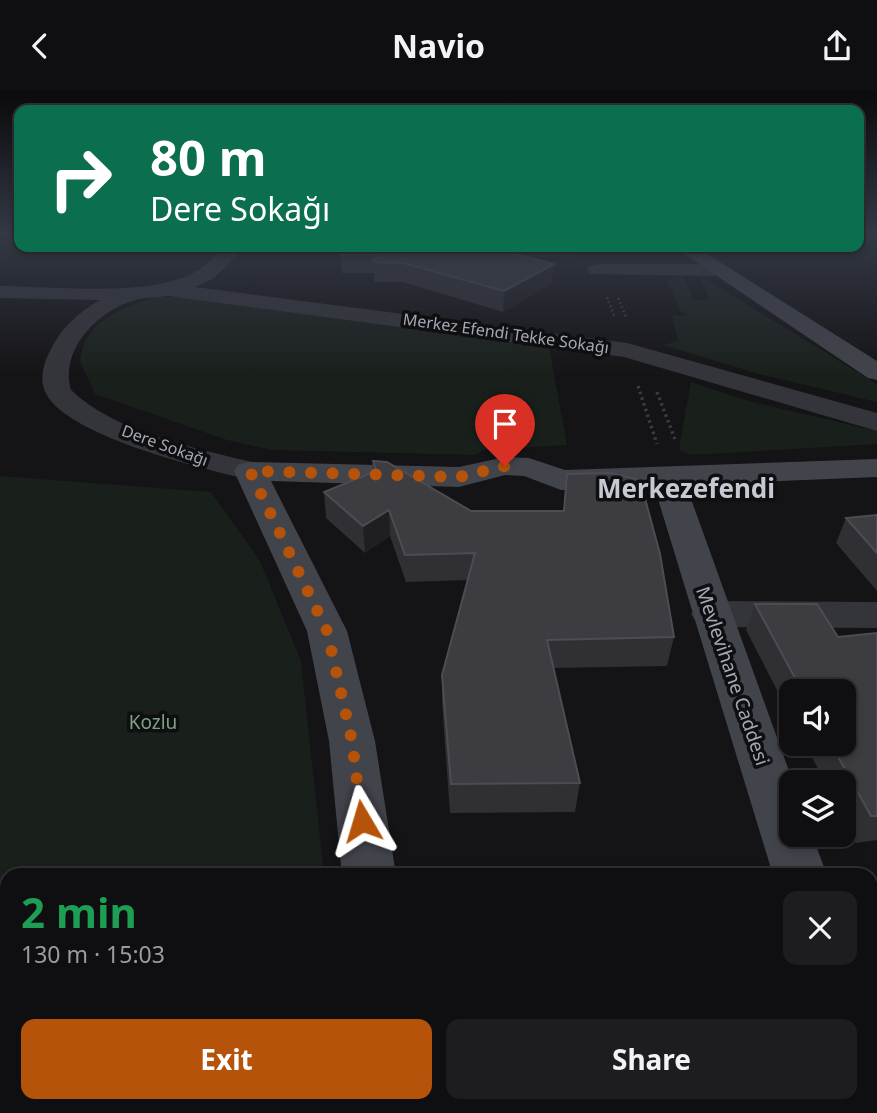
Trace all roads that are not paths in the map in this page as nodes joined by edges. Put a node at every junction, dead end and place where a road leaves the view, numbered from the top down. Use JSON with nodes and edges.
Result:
{"nodes":[{"id":1,"x":188,"y":282,"type":"edge"},
{"id":2,"x":737,"y":282,"type":"edge"},
{"id":3,"x":168,"y":290,"type":"junction"},
{"id":4,"x":0,"y":292,"type":"edge"},
{"id":5,"x":133,"y":294,"type":"junction"},
{"id":6,"x":877,"y":372,"type":"edge"},
{"id":7,"x":877,"y":422,"type":"edge"},
{"id":8,"x":877,"y":468,"type":"edge"},
{"id":9,"x":250,"y":471,"type":"junction"},
{"id":10,"x":667,"y":477,"type":"junction"},
{"id":11,"x":711,"y":614,"type":"junction"},
{"id":12,"x":877,"y":615,"type":"edge"},
{"id":13,"x":368,"y":868,"type":"edge"},
{"id":14,"x":798,"y":868,"type":"edge"}],
"edges":[{"from":1,"to":3,"type":"street"},
{"from":2,"to":6,"type":"street"},
{"from":3,"to":5,"type":"street","name":"Merkez Efendi Tekke Sokağı"},
{"from":3,"to":7,"type":"street","name":"Merkez Efendi Tekke Sokağı"},
{"from":4,"to":5,"type":"street","name":"Merkez Efendi Tekke Sokağı"},
{"from":5,"to":9,"type":"street","name":"Dere Sokağı"},
{"from":8,"to":10,"type":"street"},
{"from":9,"to":10,"type":"street","name":"Dere Sokağı"},
{"from":9,"to":13,"type":"street"},
{"from":10,"to":11,"type":"street","name":"Mevlevihane Caddesi"},
{"from":11,"to":12,"type":"street"},
{"from":11,"to":14,"type":"street","name":"Mevlevihane Caddesi"}]}
